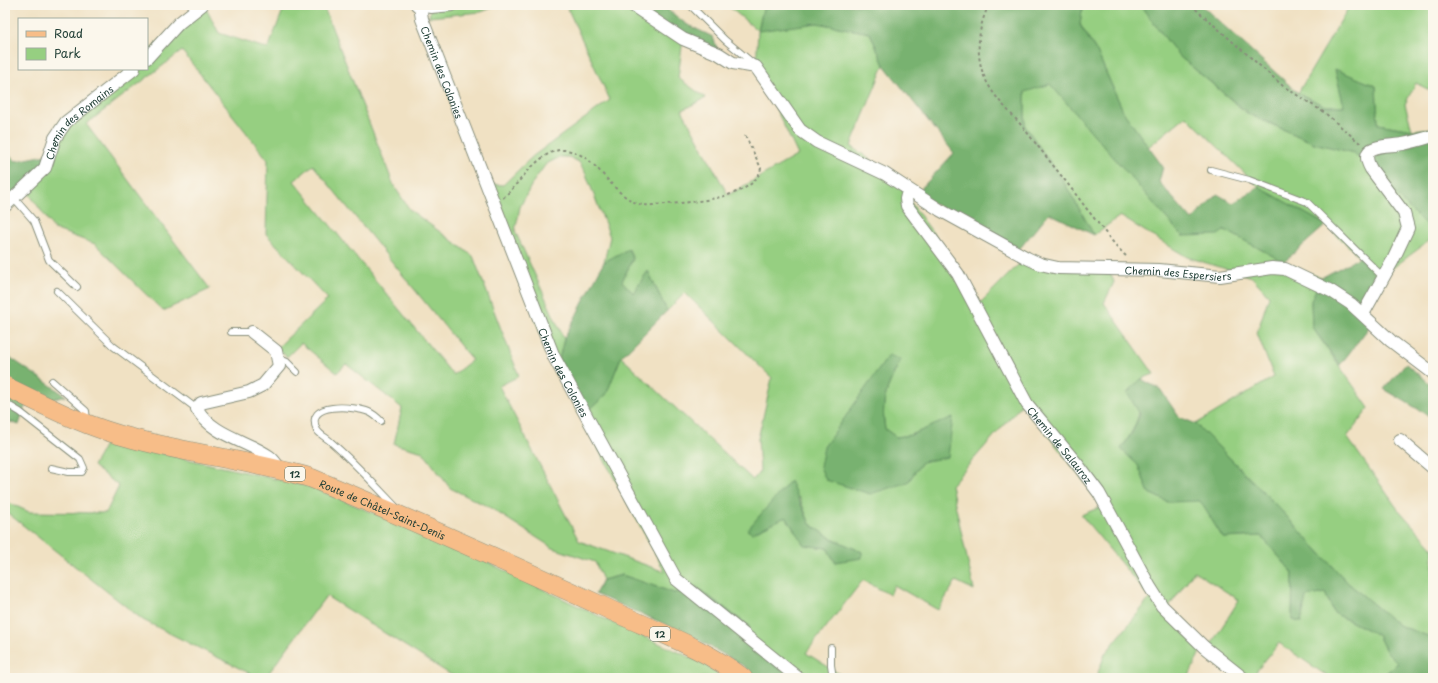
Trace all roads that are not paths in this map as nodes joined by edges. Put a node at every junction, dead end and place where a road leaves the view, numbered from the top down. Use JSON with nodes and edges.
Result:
{"nodes":[{"id":1,"x":202,"y":5,"type":"edge"},
{"id":2,"x":452,"y":5,"type":"edge"},
{"id":3,"x":632,"y":5,"type":"edge"},
{"id":4,"x":418,"y":6,"type":"edge"},
{"id":5,"x":692,"y":7,"type":"dead end"},
{"id":6,"x":148,"y":57,"type":"edge"},
{"id":7,"x":756,"y":67,"type":"junction"},
{"id":8,"x":133,"y":70,"type":"edge"},
{"id":9,"x":1433,"y":136,"type":"edge"},
{"id":10,"x":1211,"y":170,"type":"dead end"},
{"id":11,"x":908,"y":191,"type":"junction"},
{"id":12,"x":14,"y":198,"type":"junction"},
{"id":13,"x":5,"y":206,"type":"edge"},
{"id":14,"x":1383,"y":278,"type":"junction"},
{"id":15,"x":77,"y":287,"type":"dead end"},
{"id":16,"x":57,"y":291,"type":"dead end"},
{"id":17,"x":1363,"y":314,"type":"junction"},
{"id":18,"x":231,"y":332,"type":"dead end"},
{"id":19,"x":252,"y":332,"type":"joint"},
{"id":20,"x":278,"y":358,"type":"junction"},
{"id":21,"x":297,"y":372,"type":"dead end"},
{"id":22,"x":1433,"y":373,"type":"edge"},
{"id":23,"x":52,"y":381,"type":"dead end"},
{"id":24,"x":5,"y":386,"type":"edge"},
{"id":25,"x":5,"y":403,"type":"edge"},
{"id":26,"x":197,"y":409,"type":"junction"},
{"id":27,"x":381,"y":421,"type":"dead end"},
{"id":28,"x":87,"y":425,"type":"junction"},
{"id":29,"x":1400,"y":440,"type":"dead end"},
{"id":30,"x":51,"y":468,"type":"dead end"},
{"id":31,"x":1433,"y":468,"type":"edge"},
{"id":32,"x":280,"y":469,"type":"junction"},
{"id":33,"x":408,"y":520,"type":"junction"},
{"id":34,"x":831,"y":648,"type":"dead end"},
{"id":35,"x":743,"y":678,"type":"edge"},
{"id":36,"x":798,"y":678,"type":"edge"},
{"id":37,"x":833,"y":678,"type":"edge"},
{"id":38,"x":1244,"y":678,"type":"edge"}],
"edges":[{"from":1,"to":6,"type":"street"},
{"from":2,"to":4,"type":"street"},
{"from":3,"to":7,"type":"street"},
{"from":4,"to":36,"type":"street","name":"Chemin des Colonies"},
{"from":5,"to":7,"type":"lane"},
{"from":7,"to":11,"type":"street","name":"Chemin des Espersiers"},
{"from":8,"to":12,"type":"street","name":"Chemin des Romains"},
{"from":9,"to":14,"type":"street"},
{"from":10,"to":14,"type":"lane"},
{"from":11,"to":17,"type":"street","name":"Chemin des Espersiers"},
{"from":11,"to":38,"type":"street","name":"Chemin de Salauroz"},
{"from":12,"to":13,"type":"street","name":"Chemin des Romains"},
{"from":12,"to":15,"type":"lane"},
{"from":14,"to":17,"type":"street"},
{"from":16,"to":26,"type":"lane"},
{"from":17,"to":22,"type":"street","name":"Chemin des Espersiers"},
{"from":18,"to":19,"type":"lane"},
{"from":19,"to":20,"type":"street"},
{"from":20,"to":21,"type":"lane"},
{"from":20,"to":26,"type":"street"},
{"from":23,"to":28,"type":"lane"},
{"from":24,"to":28,"type":"main road","name":"Route de Châtel-Saint-Denis","number":"12"},
{"from":25,"to":30,"type":"lane"},
{"from":26,"to":32,"type":"street"},
{"from":27,"to":33,"type":"lane"},
{"from":28,"to":32,"type":"main road","name":"Route de Châtel-Saint-Denis","number":"12"},
{"from":29,"to":31,"type":"street"},
{"from":32,"to":33,"type":"main road","name":"Route de Châtel-Saint-Denis","number":"12"},
{"from":33,"to":35,"type":"main road","name":"Route de Châtel-Saint-Denis","number":"12"},
{"from":34,"to":37,"type":"lane"}]}
